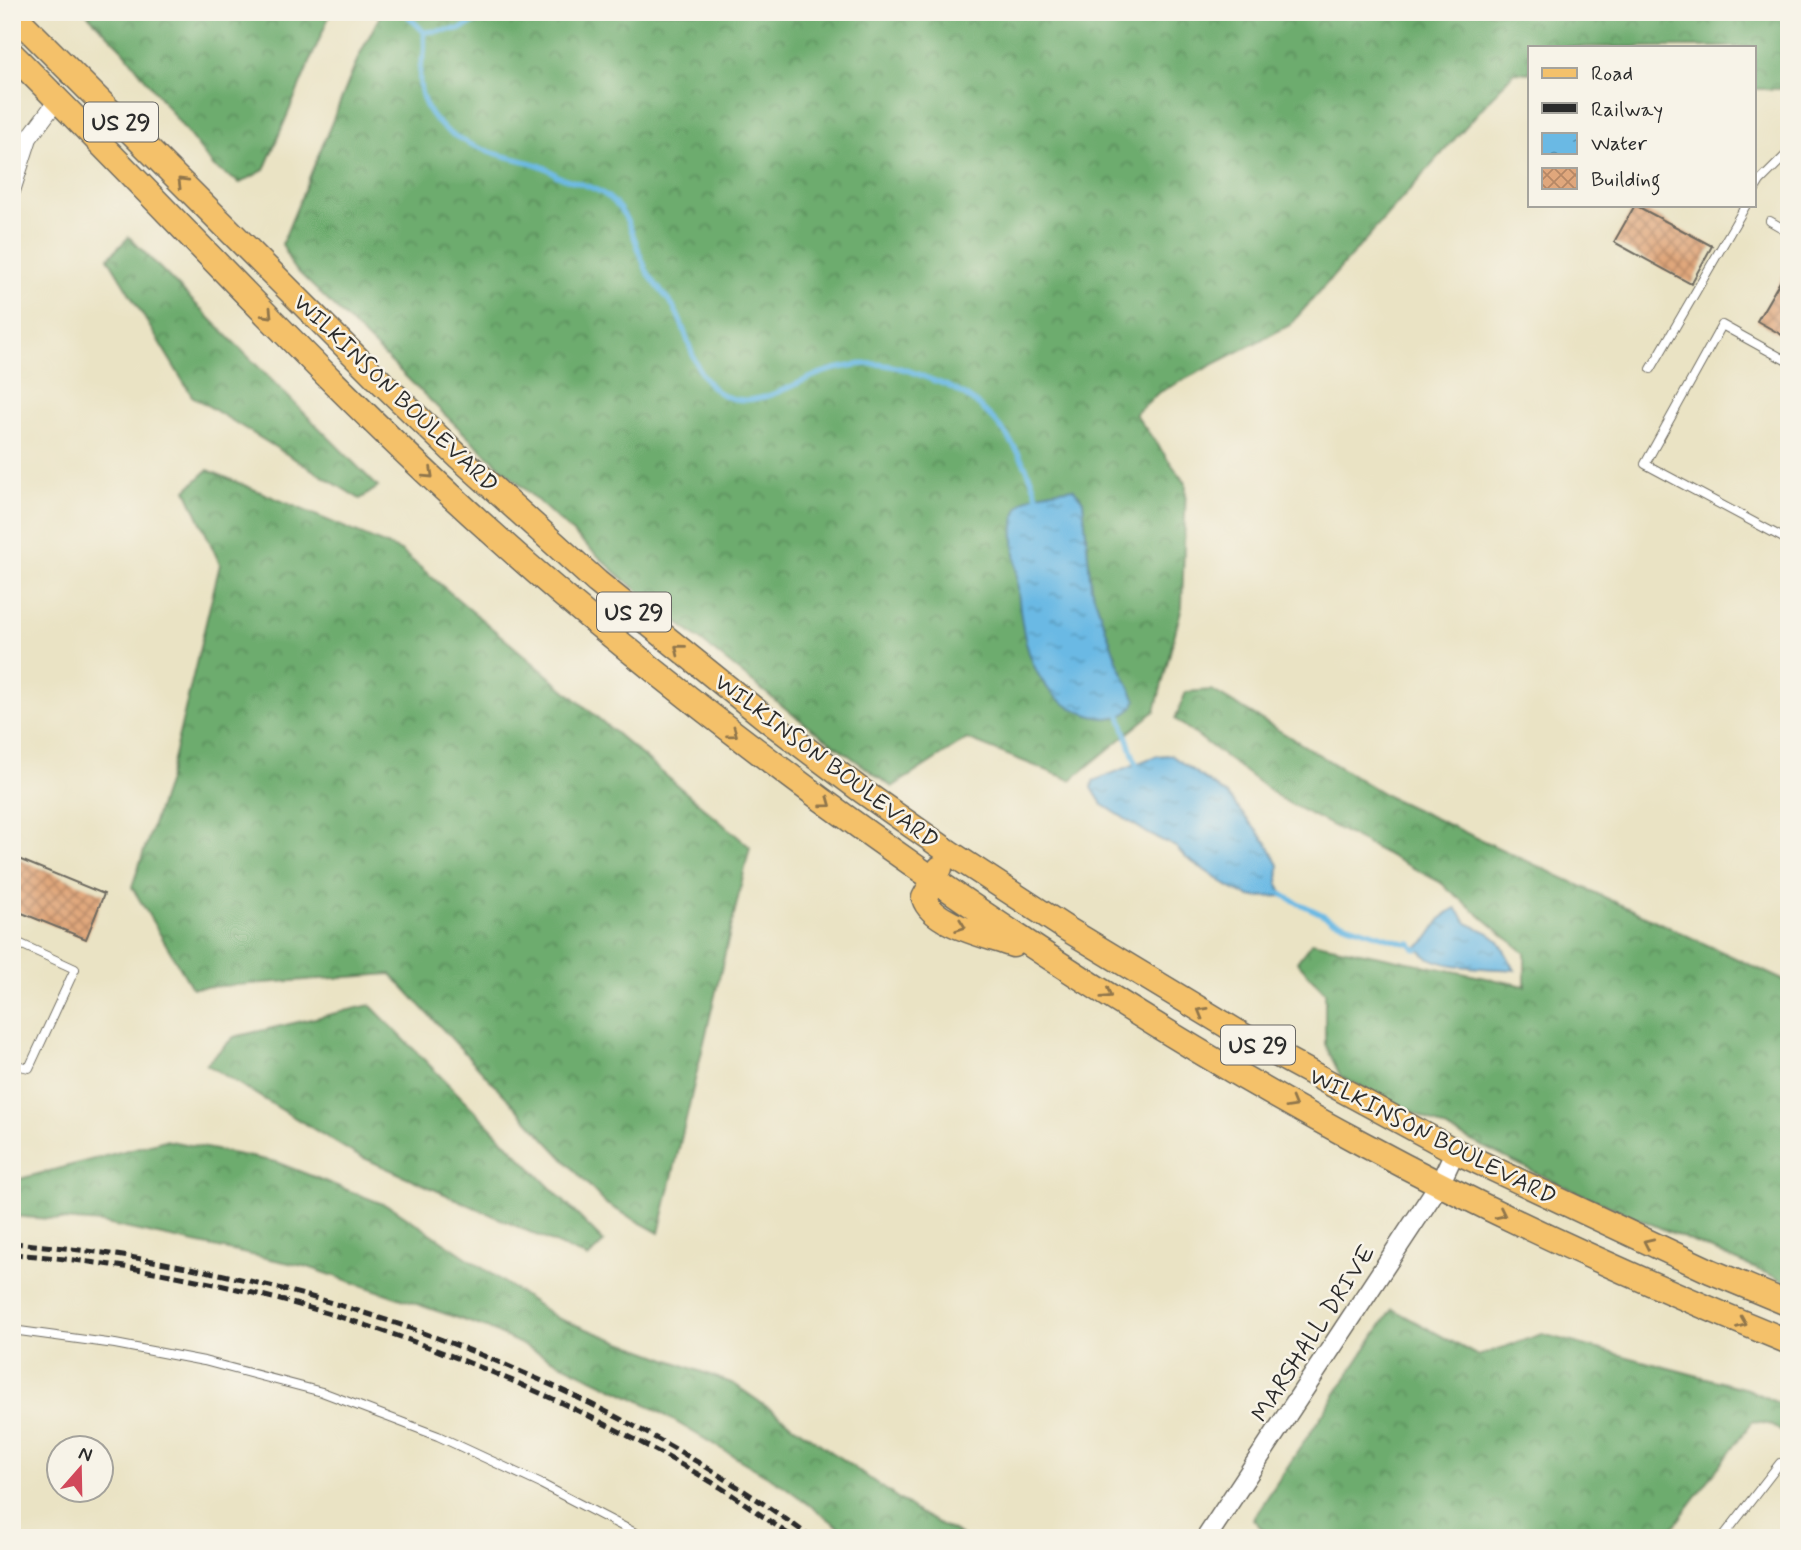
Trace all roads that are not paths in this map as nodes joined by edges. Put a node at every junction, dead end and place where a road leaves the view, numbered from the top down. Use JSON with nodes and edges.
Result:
{"nodes":[{"id":1,"x":12,"y":13,"type":"edge"},
{"id":2,"x":12,"y":54,"type":"edge"},
{"id":3,"x":58,"y":99,"type":"junction"},
{"id":4,"x":1789,"y":152,"type":"edge"},
{"id":5,"x":1756,"y":188,"type":"edge"},
{"id":6,"x":12,"y":191,"type":"edge"},
{"id":7,"x":1745,"y":206,"type":"edge"},
{"id":8,"x":1770,"y":221,"type":"dead end"},
{"id":9,"x":1789,"y":232,"type":"edge"},
{"id":10,"x":244,"y":244,"type":"junction"},
{"id":11,"x":220,"y":265,"type":"junction"},
{"id":12,"x":1789,"y":362,"type":"edge"},
{"id":13,"x":1651,"y":369,"type":"dead end"},
{"id":14,"x":1789,"y":541,"type":"edge"},
{"id":15,"x":949,"y":852,"type":"junction"},
{"id":16,"x":932,"y":880,"type":"junction"},
{"id":17,"x":12,"y":940,"type":"edge"},
{"id":18,"x":12,"y":1064,"type":"edge"},
{"id":19,"x":1455,"y":1151,"type":"junction"},
{"id":20,"x":1440,"y":1183,"type":"junction"},
{"id":21,"x":1789,"y":1304,"type":"edge"},
{"id":22,"x":12,"y":1330,"type":"edge"},
{"id":23,"x":1789,"y":1342,"type":"edge"},
{"id":24,"x":1789,"y":1470,"type":"edge"},
{"id":25,"x":645,"y":1538,"type":"edge"},
{"id":26,"x":1206,"y":1538,"type":"edge"},
{"id":27,"x":1722,"y":1538,"type":"edge"}],
"edges":[{"from":10,"to":1,"type":"main road","name":"WILKINSON BOULEVARD","number":"US 29","one_way":true},
{"from":2,"to":3,"type":"main road","name":"WILKINSON BOULEVARD","number":"US 29"},
{"from":3,"to":6,"type":"street"},
{"from":3,"to":11,"type":"main road","name":"WILKINSON BOULEVARD","number":"US 29"},
{"from":4,"to":5,"type":"lane"},
{"from":7,"to":13,"type":"lane"},
{"from":8,"to":9,"type":"lane"},
{"from":10,"to":11,"type":"main road"},
{"from":15,"to":10,"type":"main road","name":"WILKINSON BOULEVARD","number":"US 29","one_way":true},
{"from":11,"to":16,"type":"main road","name":"WILKINSON BOULEVARD","number":"US 29","one_way":true},
{"from":12,"to":14,"type":"lane"},
{"from":15,"to":16,"type":"main road"},
{"from":19,"to":15,"type":"main road","name":"WILKINSON BOULEVARD","number":"US 29","one_way":true},
{"from":16,"to":20,"type":"main road","name":"WILKINSON BOULEVARD","number":"US 29","one_way":true},
{"from":17,"to":18,"type":"lane"},
{"from":19,"to":20,"type":"street","name":"MARSHALL DRIVE"},
{"from":21,"to":19,"type":"main road","name":"WILKINSON BOULEVARD","number":"US 29","one_way":true},
{"from":20,"to":23,"type":"main road","name":"WILKINSON BOULEVARD","number":"US 29","one_way":true},
{"from":20,"to":26,"type":"street","name":"MARSHALL DRIVE"},
{"from":22,"to":25,"type":"lane"},
{"from":24,"to":27,"type":"lane"}]}
